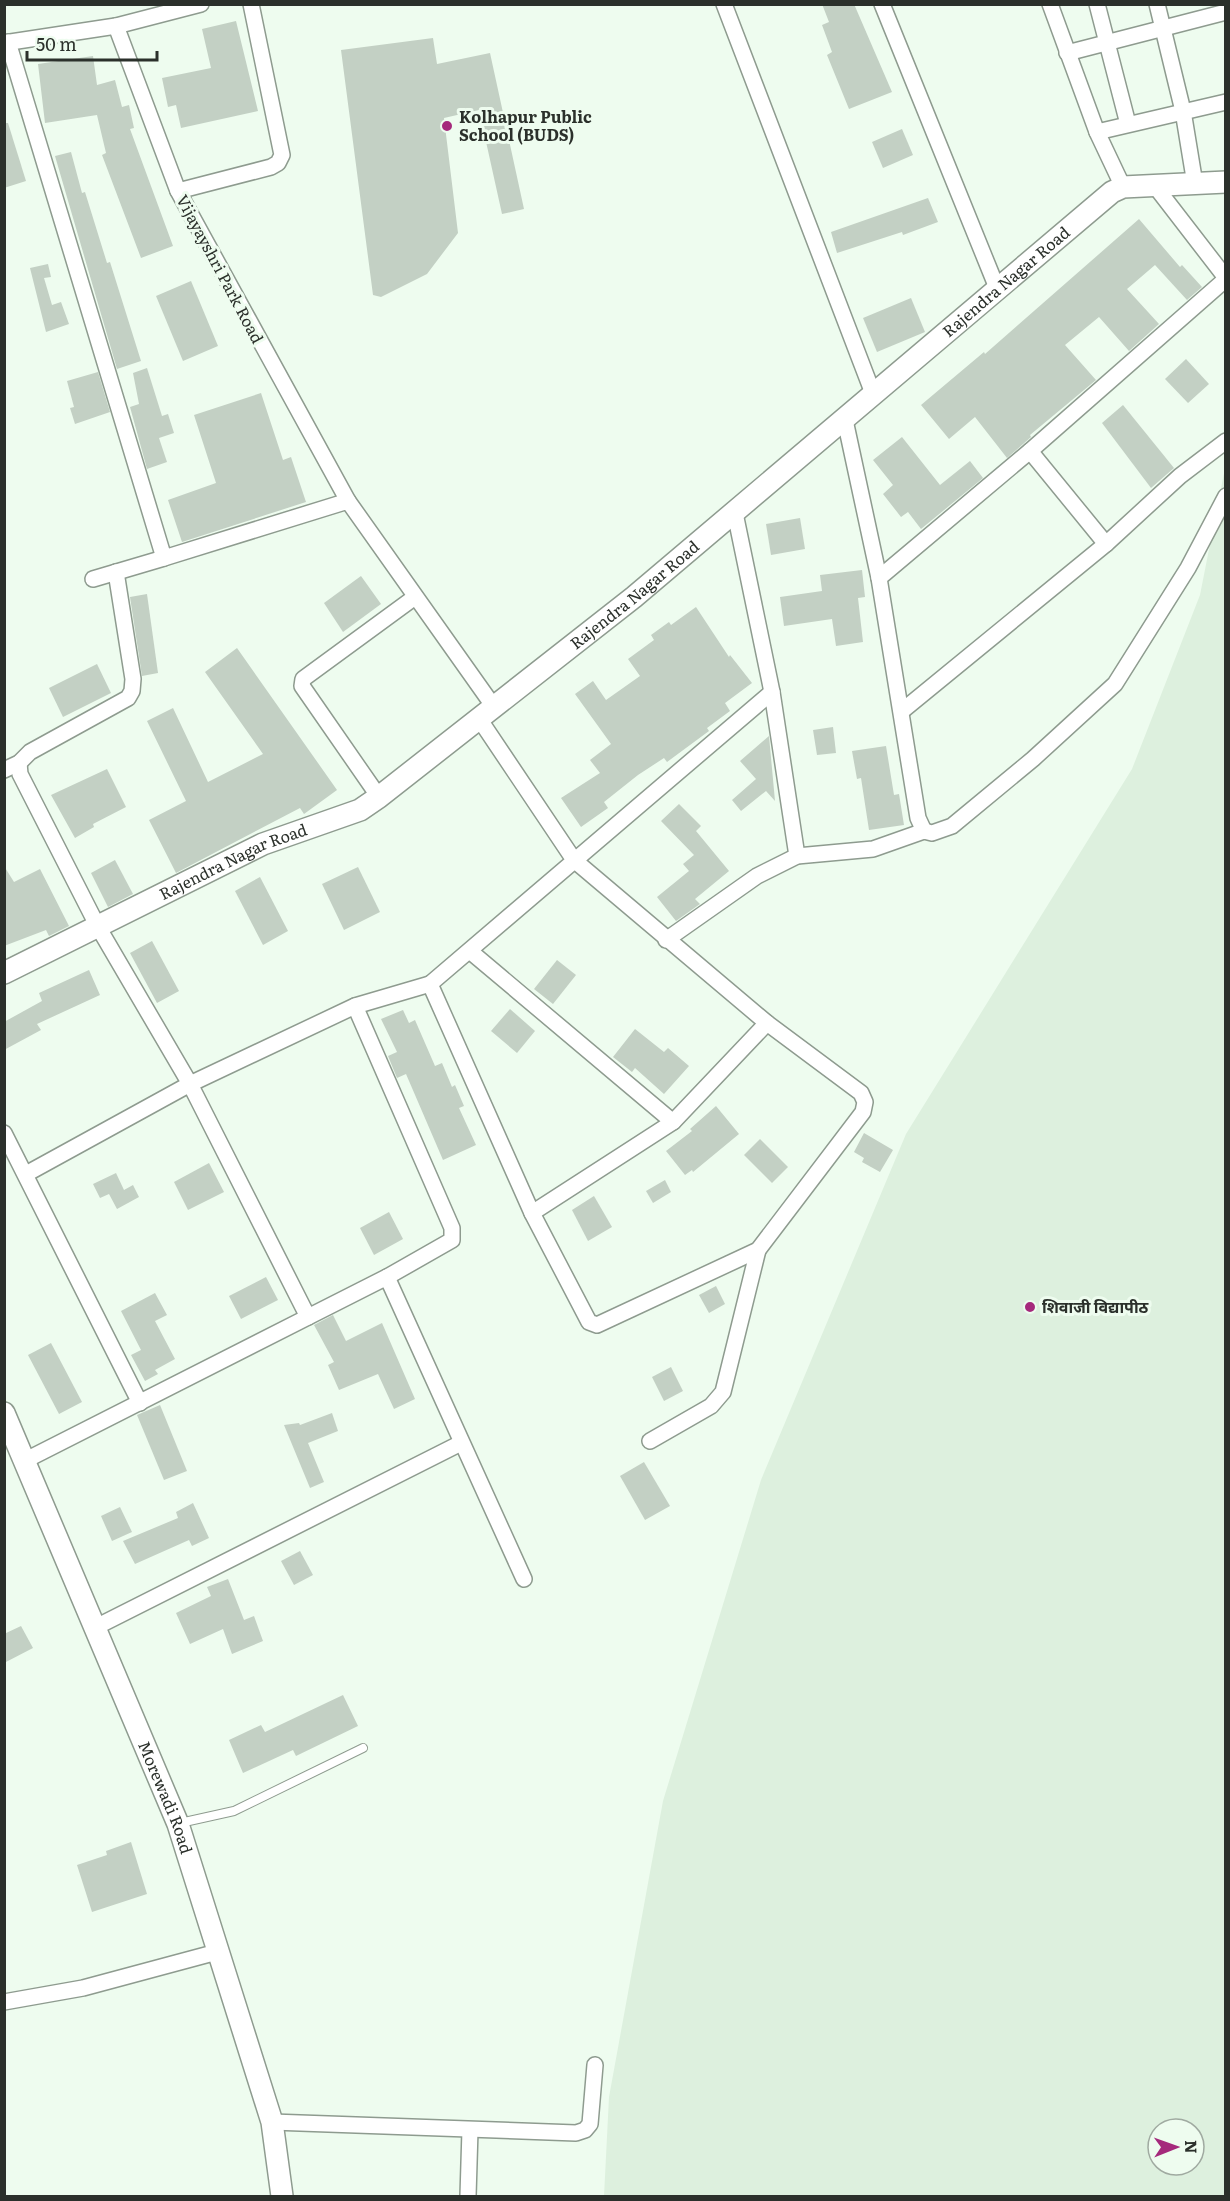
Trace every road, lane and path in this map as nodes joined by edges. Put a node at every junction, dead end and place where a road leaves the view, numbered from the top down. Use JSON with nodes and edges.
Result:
{"nodes":[{"id":1,"x":201,"y":4,"type":"edge"},
{"id":2,"x":251,"y":4,"type":"edge"},
{"id":3,"x":724,"y":4,"type":"edge"},
{"id":4,"x":882,"y":4,"type":"edge"},
{"id":5,"x":1050,"y":4,"type":"edge"},
{"id":6,"x":1096,"y":4,"type":"edge"},
{"id":7,"x":1157,"y":4,"type":"edge"},
{"id":8,"x":1226,"y":12,"type":"edge"},
{"id":9,"x":116,"y":26,"type":"junction"},
{"id":10,"x":1162,"y":29,"type":"junction"},
{"id":11,"x":6,"y":43,"type":"edge"},
{"id":12,"x":1106,"y":43,"type":"junction"},
{"id":13,"x":1067,"y":53,"type":"junction"},
{"id":14,"x":1226,"y":102,"type":"edge"},
{"id":15,"x":1183,"y":111,"type":"junction"},
{"id":16,"x":1128,"y":124,"type":"junction"},
{"id":17,"x":1097,"y":132,"type":"junction"},
{"id":18,"x":1226,"y":182,"type":"edge"},
{"id":19,"x":1195,"y":184,"type":"junction"},
{"id":20,"x":1155,"y":186,"type":"junction"},
{"id":21,"x":1123,"y":187,"type":"junction"},
{"id":22,"x":178,"y":191,"type":"junction"},
{"id":23,"x":1226,"y":278,"type":"edge"},
{"id":24,"x":997,"y":288,"type":"junction"},
{"id":25,"x":874,"y":396,"type":"junction"},
{"id":26,"x":845,"y":420,"type":"junction"},
{"id":27,"x":1226,"y":441,"type":"edge"},
{"id":28,"x":1030,"y":451,"type":"junction"},
{"id":29,"x":1226,"y":496,"type":"edge"},
{"id":30,"x":348,"y":501,"type":"junction"},
{"id":31,"x":735,"y":513,"type":"junction"},
{"id":32,"x":1106,"y":544,"type":"junction"},
{"id":33,"x":164,"y":558,"type":"junction"},
{"id":34,"x":116,"y":572,"type":"junction"},
{"id":35,"x":879,"y":578,"type":"junction"},
{"id":36,"x":93,"y":579,"type":"dead end"},
{"id":37,"x":415,"y":597,"type":"junction"},
{"id":38,"x":772,"y":692,"type":"junction"},
{"id":39,"x":902,"y":711,"type":"junction"},
{"id":40,"x":487,"y":713,"type":"junction"},
{"id":41,"x":19,"y":763,"type":"junction"},
{"id":42,"x":4,"y":770,"type":"edge"},
{"id":43,"x":380,"y":798,"type":"junction"},
{"id":44,"x":924,"y":831,"type":"junction"},
{"id":45,"x":796,"y":856,"type":"junction"},
{"id":46,"x":574,"y":860,"type":"junction"},
{"id":47,"x":97,"y":925,"type":"junction"},
{"id":48,"x":666,"y":940,"type":"junction"},
{"id":49,"x":471,"y":952,"type":"junction"},
{"id":50,"x":4,"y":973,"type":"edge"},
{"id":51,"x":430,"y":984,"type":"junction"},
{"id":52,"x":355,"y":1006,"type":"junction"},
{"id":53,"x":767,"y":1023,"type":"junction"},
{"id":54,"x":190,"y":1084,"type":"junction"},
{"id":55,"x":672,"y":1122,"type":"junction"},
{"id":56,"x":4,"y":1133,"type":"edge"},
{"id":57,"x":26,"y":1174,"type":"junction"},
{"id":58,"x":532,"y":1213,"type":"junction"},
{"id":59,"x":758,"y":1250,"type":"junction"},
{"id":60,"x":387,"y":1277,"type":"junction"},
{"id":61,"x":308,"y":1317,"type":"junction"},
{"id":62,"x":140,"y":1403,"type":"junction"},
{"id":63,"x":4,"y":1413,"type":"edge"},
{"id":64,"x":650,"y":1441,"type":"dead end"},
{"id":65,"x":461,"y":1443,"type":"junction"},
{"id":66,"x":24,"y":1461,"type":"junction"},
{"id":67,"x":524,"y":1579,"type":"dead end"},
{"id":68,"x":94,"y":1628,"type":"junction"},
{"id":69,"x":363,"y":1748,"type":"dead end"},
{"id":70,"x":178,"y":1824,"type":"junction"},
{"id":71,"x":217,"y":1952,"type":"junction"},
{"id":72,"x":4,"y":2002,"type":"edge"},
{"id":73,"x":595,"y":2065,"type":"dead end"},
{"id":74,"x":272,"y":2122,"type":"junction"},
{"id":75,"x":470,"y":2130,"type":"junction"},
{"id":76,"x":282,"y":2196,"type":"edge"},
{"id":77,"x":468,"y":2196,"type":"edge"}],
"edges":[{"from":1,"to":9,"type":"street"},
{"from":2,"to":22,"type":"street"},
{"from":3,"to":25,"type":"street"},
{"from":4,"to":24,"type":"street"},
{"from":5,"to":13,"type":"street"},
{"from":6,"to":12,"type":"street"},
{"from":7,"to":10,"type":"street"},
{"from":8,"to":10,"type":"street"},
{"from":9,"to":11,"type":"street"},
{"from":9,"to":22,"type":"street","name":"Vijayayshri Park Road"},
{"from":10,"to":12,"type":"street"},
{"from":10,"to":15,"type":"street"},
{"from":11,"to":33,"type":"street"},
{"from":12,"to":13,"type":"street"},
{"from":12,"to":16,"type":"street"},
{"from":13,"to":17,"type":"street"},
{"from":14,"to":15,"type":"street"},
{"from":15,"to":16,"type":"street"},
{"from":15,"to":19,"type":"street"},
{"from":16,"to":17,"type":"street"},
{"from":17,"to":21,"type":"street"},
{"from":18,"to":19,"type":"street"},
{"from":19,"to":20,"type":"street"},
{"from":20,"to":21,"type":"street"},
{"from":20,"to":23,"type":"street"},
{"from":21,"to":24,"type":"street","name":"Rajendra Nagar Road"},
{"from":22,"to":30,"type":"street","name":"Vijayayshri Park Road"},
{"from":23,"to":28,"type":"street"},
{"from":24,"to":25,"type":"street","name":"Rajendra Nagar Road"},
{"from":25,"to":26,"type":"street","name":"Rajendra Nagar Road"},
{"from":26,"to":31,"type":"street","name":"Rajendra Nagar Road"},
{"from":26,"to":35,"type":"street"},
{"from":27,"to":32,"type":"street"},
{"from":28,"to":32,"type":"street"},
{"from":28,"to":35,"type":"street"},
{"from":29,"to":44,"type":"street"},
{"from":30,"to":33,"type":"street"},
{"from":30,"to":37,"type":"street","name":"Vijayayshri Park Road"},
{"from":31,"to":38,"type":"street"},
{"from":31,"to":40,"type":"street","name":"Rajendra Nagar Road"},
{"from":32,"to":39,"type":"street"},
{"from":33,"to":34,"type":"street"},
{"from":34,"to":36,"type":"street"},
{"from":34,"to":41,"type":"street"},
{"from":35,"to":39,"type":"street"},
{"from":37,"to":40,"type":"street","name":"Vijayayshri Park Road"},
{"from":37,"to":43,"type":"street"},
{"from":38,"to":45,"type":"street"},
{"from":38,"to":46,"type":"street"},
{"from":39,"to":44,"type":"street"},
{"from":40,"to":43,"type":"street","name":"Rajendra Nagar Road"},
{"from":40,"to":46,"type":"street","name":"Vijayayshri Park Road"},
{"from":41,"to":42,"type":"street"},
{"from":41,"to":47,"type":"street"},
{"from":43,"to":47,"type":"street","name":"Rajendra Nagar Road"},
{"from":44,"to":45,"type":"street"},
{"from":45,"to":48,"type":"street"},
{"from":46,"to":48,"type":"street","name":"Vijayayshri Park Road"},
{"from":46,"to":49,"type":"street"},
{"from":47,"to":50,"type":"street","name":"Rajendra Nagar Road"},
{"from":47,"to":54,"type":"street"},
{"from":48,"to":53,"type":"street","name":"Vijayayshri Park Road"},
{"from":49,"to":51,"type":"street"},
{"from":49,"to":55,"type":"street"},
{"from":51,"to":52,"type":"street"},
{"from":51,"to":58,"type":"street"},
{"from":52,"to":54,"type":"street"},
{"from":52,"to":60,"type":"street"},
{"from":53,"to":55,"type":"street"},
{"from":53,"to":59,"type":"street","name":"Vijayayshri Park Road"},
{"from":54,"to":57,"type":"street"},
{"from":54,"to":61,"type":"street"},
{"from":55,"to":58,"type":"street"},
{"from":56,"to":57,"type":"street"},
{"from":57,"to":62,"type":"street"},
{"from":58,"to":59,"type":"street"},
{"from":59,"to":64,"type":"street"},
{"from":60,"to":61,"type":"street"},
{"from":60,"to":65,"type":"street"},
{"from":61,"to":62,"type":"street"},
{"from":62,"to":66,"type":"street"},
{"from":63,"to":66,"type":"street","name":"Morewadi Road"},
{"from":65,"to":67,"type":"street"},
{"from":65,"to":68,"type":"street"},
{"from":66,"to":68,"type":"street","name":"Morewadi Road"},
{"from":68,"to":70,"type":"street","name":"Morewadi Road"},
{"from":69,"to":70,"type":"lane"},
{"from":70,"to":71,"type":"street","name":"Morewadi Road"},
{"from":71,"to":72,"type":"street"},
{"from":71,"to":74,"type":"street","name":"Morewadi Road"},
{"from":73,"to":75,"type":"street"},
{"from":74,"to":75,"type":"street"},
{"from":74,"to":76,"type":"street","name":"Morewadi Road"},
{"from":75,"to":77,"type":"street"}]}
